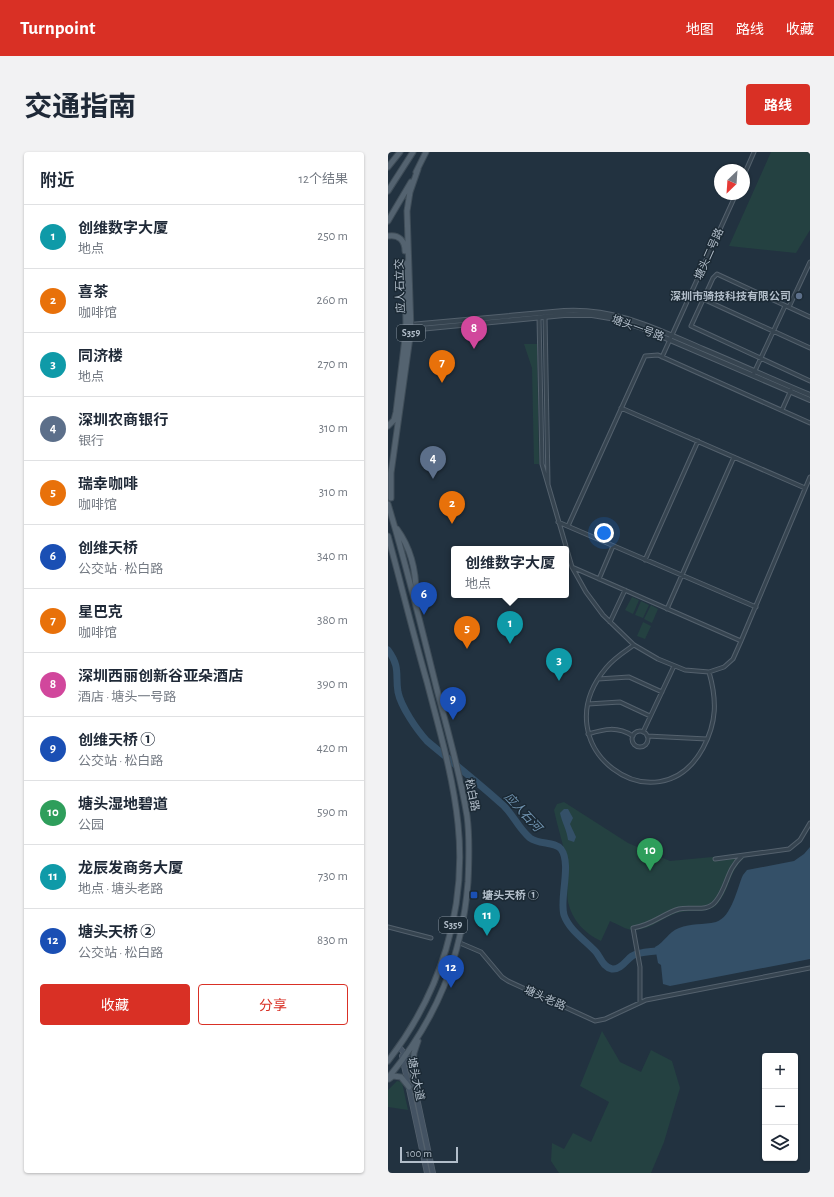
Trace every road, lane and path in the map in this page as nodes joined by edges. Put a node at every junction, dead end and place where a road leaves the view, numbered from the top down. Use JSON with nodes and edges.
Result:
{"nodes":[{"id":1,"x":400,"y":152,"type":"edge"},
{"id":2,"x":413,"y":152,"type":"edge"},
{"id":3,"x":426,"y":152,"type":"edge"},
{"id":4,"x":754,"y":152,"type":"edge"},
{"id":5,"x":749,"y":164,"type":"edge"},
{"id":6,"x":388,"y":167,"type":"edge"},
{"id":7,"x":418,"y":169,"type":"junction"},
{"id":8,"x":388,"y":191,"type":"edge"},
{"id":9,"x":733,"y":200,"type":"edge"},
{"id":10,"x":388,"y":221,"type":"edge"},
{"id":11,"x":388,"y":236,"type":"edge"},
{"id":12,"x":810,"y":262,"type":"edge"},
{"id":13,"x":703,"y":299,"type":"junction"},
{"id":14,"x":785,"y":306,"type":"junction"},
{"id":15,"x":789,"y":307,"type":"junction"},
{"id":16,"x":539,"y":315,"type":"junction"},
{"id":17,"x":545,"y":315,"type":"junction"},
{"id":18,"x":810,"y":317,"type":"edge"},
{"id":19,"x":409,"y":328,"type":"junction"},
{"id":20,"x":773,"y":332,"type":"junction"},
{"id":21,"x":670,"y":337,"type":"junction"},
{"id":22,"x":810,"y":348,"type":"edge"},
{"id":23,"x":662,"y":357,"type":"junction"},
{"id":24,"x":761,"y":358,"type":"junction"},
{"id":25,"x":754,"y":373,"type":"junction"},
{"id":26,"x":810,"y":381,"type":"edge"},
{"id":27,"x":791,"y":389,"type":"junction"},
{"id":28,"x":810,"y":395,"type":"edge"},
{"id":29,"x":810,"y":400,"type":"edge"},
{"id":30,"x":621,"y":408,"type":"junction"},
{"id":31,"x":782,"y":410,"type":"junction"},
{"id":32,"x":810,"y":423,"type":"edge"},
{"id":33,"x":388,"y":426,"type":"edge"},
{"id":34,"x":698,"y":441,"type":"junction"},
{"id":35,"x":734,"y":457,"type":"junction"},
{"id":36,"x":810,"y":477,"type":"edge"},
{"id":37,"x":388,"y":485,"type":"edge"},
{"id":38,"x":805,"y":488,"type":"junction"},
{"id":39,"x":548,"y":490,"type":"junction"},
{"id":40,"x":390,"y":498,"type":"junction"},
{"id":41,"x":388,"y":504,"type":"edge"},
{"id":42,"x":558,"y":522,"type":"junction"},
{"id":43,"x":394,"y":524,"type":"junction"},
{"id":44,"x":568,"y":526,"type":"junction"},
{"id":45,"x":388,"y":536,"type":"edge"},
{"id":46,"x":565,"y":546,"type":"edge"},
{"id":47,"x":613,"y":546,"type":"junction"},
{"id":48,"x":388,"y":551,"type":"edge"},
{"id":49,"x":569,"y":557,"type":"edge"},
{"id":50,"x":645,"y":560,"type":"junction"},
{"id":51,"x":395,"y":565,"type":"junction"},
{"id":52,"x":572,"y":567,"type":"junction"},
{"id":53,"x":682,"y":575,"type":"junction"},
{"id":54,"x":599,"y":579,"type":"junction"},
{"id":55,"x":625,"y":590,"type":"junction"},
{"id":56,"x":416,"y":606,"type":"junction"},
{"id":57,"x":756,"y":608,"type":"junction"},
{"id":58,"x":667,"y":609,"type":"junction"},
{"id":59,"x":610,"y":622,"type":"junction"},
{"id":60,"x":742,"y":642,"type":"junction"},
{"id":61,"x":634,"y":645,"type":"junction"},
{"id":62,"x":674,"y":666,"type":"junction"},
{"id":63,"x":709,"y":672,"type":"junction"},
{"id":64,"x":598,"y":679,"type":"junction"},
{"id":65,"x":662,"y":692,"type":"junction"},
{"id":66,"x":588,"y":704,"type":"junction"},
{"id":67,"x":650,"y":716,"type":"junction"},
{"id":68,"x":643,"y":732,"type":"junction"},
{"id":69,"x":588,"y":734,"type":"junction"},
{"id":70,"x":633,"y":736,"type":"junction"},
{"id":71,"x":647,"y":736,"type":"junction"},
{"id":72,"x":707,"y":739,"type":"junction"},
{"id":73,"x":810,"y":823,"type":"edge"},
{"id":74,"x":742,"y":856,"type":"junction"},
{"id":75,"x":714,"y":859,"type":"dead end"},
{"id":76,"x":388,"y":927,"type":"edge"},
{"id":77,"x":431,"y":938,"type":"dead end"},
{"id":78,"x":460,"y":943,"type":"junction"},
{"id":79,"x":810,"y":968,"type":"edge"},
{"id":80,"x":640,"y":1002,"type":"junction"},
{"id":81,"x":423,"y":1030,"type":"junction"},
{"id":82,"x":399,"y":1047,"type":"junction"},
{"id":83,"x":405,"y":1057,"type":"junction"},
{"id":84,"x":388,"y":1061,"type":"edge"},
{"id":85,"x":412,"y":1077,"type":"junction"},
{"id":86,"x":388,"y":1079,"type":"edge"},
{"id":87,"x":409,"y":1087,"type":"junction"},
{"id":88,"x":427,"y":1173,"type":"edge"},
{"id":89,"x":433,"y":1173,"type":"edge"}],
"edges":[{"from":1,"to":6,"type":"main road"},
{"from":2,"to":8,"type":"main road"},
{"from":3,"to":7,"type":"main road","number":"S359"},
{"from":4,"to":5,"type":"street"},
{"from":7,"to":10,"type":"main road","number":"S359"},
{"from":7,"to":19,"type":"main road","name":"应人石立交","number":"S359"},
{"from":9,"to":21,"type":"street","name":"塘头二号路"},
{"from":11,"to":19,"type":"main road"},
{"from":12,"to":15,"type":"street"},
{"from":13,"to":14,"type":"street"},
{"from":13,"to":20,"type":"street"},
{"from":13,"to":24,"type":"street"},
{"from":14,"to":15,"type":"street"},
{"from":14,"to":20,"type":"street"},
{"from":15,"to":18,"type":"street"},
{"from":16,"to":17,"type":"street","name":"塘头一号路"},
{"from":16,"to":19,"type":"street","name":"塘头一号路"},
{"from":16,"to":39,"type":"street"},
{"from":17,"to":21,"type":"street","name":"塘头一号路"},
{"from":17,"to":39,"type":"street"},
{"from":19,"to":33,"type":"main road"},
{"from":19,"to":40,"type":"main road","name":"应人石立交","number":"S359"},
{"from":20,"to":22,"type":"street"},
{"from":20,"to":24,"type":"street"},
{"from":21,"to":23,"type":"street","name":"塘头二号路"},
{"from":21,"to":25,"type":"street","name":"塘头一号路"},
{"from":23,"to":30,"type":"street"},
{"from":23,"to":31,"type":"street"},
{"from":24,"to":25,"type":"street"},
{"from":24,"to":26,"type":"street"},
{"from":25,"to":27,"type":"street","name":"塘头一号路"},
{"from":27,"to":28,"type":"street","name":"塘头一号路"},
{"from":27,"to":29,"type":"street","name":"塘头一号路"},
{"from":27,"to":31,"type":"street"},
{"from":30,"to":34,"type":"street"},
{"from":30,"to":44,"type":"street"},
{"from":31,"to":32,"type":"street"},
{"from":34,"to":35,"type":"street"},
{"from":34,"to":50,"type":"street"},
{"from":35,"to":38,"type":"street"},
{"from":35,"to":53,"type":"street"},
{"from":36,"to":38,"type":"street"},
{"from":37,"to":40,"type":"main road","number":"S359"},
{"from":38,"to":57,"type":"street"},
{"from":39,"to":42,"type":"street"},
{"from":40,"to":43,"type":"main road","number":"S359"},
{"from":41,"to":43,"type":"main road","name":"松白路"},
{"from":42,"to":44,"type":"street"},
{"from":42,"to":46,"type":"street"},
{"from":43,"to":56,"type":"main road","name":"松白路","number":"S359"},
{"from":43,"to":56,"type":"main road"},
{"from":44,"to":47,"type":"street"},
{"from":45,"to":51,"type":"main road","name":"松白路"},
{"from":47,"to":50,"type":"street"},
{"from":47,"to":54,"type":"street"},
{"from":48,"to":51,"type":"main road","number":"S359"},
{"from":49,"to":52,"type":"street"},
{"from":50,"to":53,"type":"street"},
{"from":51,"to":82,"type":"main road","name":"松白路","number":"S359"},
{"from":52,"to":54,"type":"street"},
{"from":52,"to":59,"type":"street"},
{"from":53,"to":57,"type":"street"},
{"from":53,"to":58,"type":"street"},
{"from":54,"to":55,"type":"street"},
{"from":55,"to":58,"type":"street"},
{"from":55,"to":59,"type":"street"},
{"from":56,"to":78,"type":"main road","name":"松白路","number":"S359"},
{"from":57,"to":60,"type":"street"},
{"from":58,"to":60,"type":"street"},
{"from":59,"to":61,"type":"street"},
{"from":60,"to":63,"type":"street"},
{"from":61,"to":62,"type":"street"},
{"from":61,"to":64,"type":"street"},
{"from":62,"to":63,"type":"street"},
{"from":62,"to":65,"type":"street"},
{"from":63,"to":72,"type":"street"},
{"from":64,"to":65,"type":"street"},
{"from":64,"to":66,"type":"street"},
{"from":65,"to":67,"type":"street"},
{"from":66,"to":67,"type":"street"},
{"from":66,"to":69,"type":"street"},
{"from":67,"to":68,"type":"street"},
{"from":68,"to":70,"type":"street"},
{"from":68,"to":71,"type":"street"},
{"from":69,"to":70,"type":"street"},
{"from":69,"to":72,"type":"street"},
{"from":70,"to":71,"type":"street"},
{"from":71,"to":72,"type":"street"},
{"from":73,"to":74,"type":"street"},
{"from":74,"to":75,"type":"street"},
{"from":74,"to":80,"type":"street"},
{"from":76,"to":77,"type":"street"},
{"from":78,"to":80,"type":"street","name":"塘头老路"},
{"from":78,"to":81,"type":"main road","name":"松白路","number":"S359"},
{"from":79,"to":80,"type":"street","name":"塘头老路"},
{"from":81,"to":83,"type":"main road","name":"松白路","number":"S359"},
{"from":81,"to":85,"type":"main road"},
{"from":82,"to":83,"type":"main road","name":"塘头大道"},
{"from":82,"to":84,"type":"main road","name":"松白路","number":"S359"},
{"from":83,"to":85,"type":"main road","name":"塘头大道"},
{"from":83,"to":86,"type":"main road","name":"松白路","number":"S359"},
{"from":83,"to":87,"type":"main road","name":"塘头大道"},
{"from":85,"to":89,"type":"main road","name":"塘头大道"},
{"from":86,"to":87,"type":"main road"},
{"from":87,"to":88,"type":"main road","name":"塘头大道"}]}
